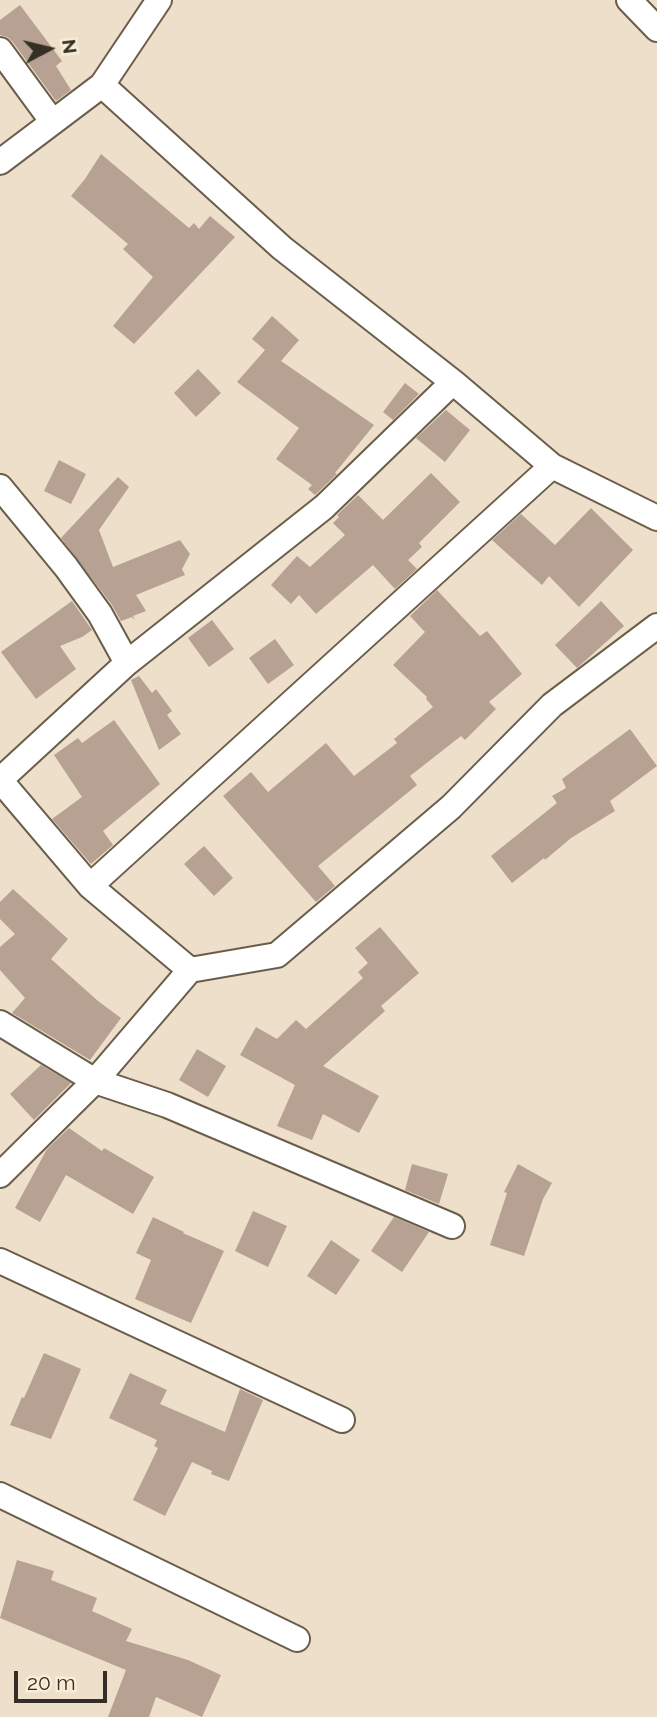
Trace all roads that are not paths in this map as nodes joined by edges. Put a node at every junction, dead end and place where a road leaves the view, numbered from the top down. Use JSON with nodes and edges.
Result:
{"nodes":[{"id":1,"x":159,"y":0,"type":"edge"},
{"id":2,"x":629,"y":0,"type":"edge"},
{"id":3,"x":657,"y":29,"type":"edge"},
{"id":4,"x":0,"y":50,"type":"edge"},
{"id":5,"x":102,"y":85,"type":"junction"},
{"id":6,"x":52,"y":121,"type":"junction"},
{"id":7,"x":0,"y":162,"type":"edge"},
{"id":8,"x":453,"y":382,"type":"junction"},
{"id":9,"x":552,"y":466,"type":"junction"},
{"id":10,"x":0,"y":487,"type":"edge"},
{"id":11,"x":657,"y":518,"type":"edge"},
{"id":12,"x":657,"y":626,"type":"edge"},
{"id":13,"x":127,"y":663,"type":"junction"},
{"id":14,"x":0,"y":780,"type":"edge"},
{"id":15,"x":90,"y":886,"type":"junction"},
{"id":16,"x":190,"y":970,"type":"junction"},
{"id":17,"x":0,"y":1023,"type":"edge"},
{"id":18,"x":96,"y":1081,"type":"junction"},
{"id":19,"x":0,"y":1175,"type":"edge"},
{"id":20,"x":452,"y":1226,"type":"dead end"},
{"id":21,"x":0,"y":1261,"type":"edge"},
{"id":22,"x":342,"y":1420,"type":"dead end"},
{"id":23,"x":0,"y":1495,"type":"edge"},
{"id":24,"x":297,"y":1639,"type":"dead end"}],
"edges":[{"from":1,"to":5,"type":"street"},
{"from":2,"to":3,"type":"street"},
{"from":4,"to":6,"type":"street"},
{"from":5,"to":6,"type":"street"},
{"from":5,"to":8,"type":"street"},
{"from":6,"to":7,"type":"street"},
{"from":8,"to":9,"type":"street"},
{"from":8,"to":13,"type":"street"},
{"from":9,"to":11,"type":"street"},
{"from":9,"to":15,"type":"street"},
{"from":10,"to":13,"type":"street"},
{"from":12,"to":16,"type":"street"},
{"from":13,"to":14,"type":"street"},
{"from":14,"to":15,"type":"street"},
{"from":15,"to":16,"type":"street"},
{"from":16,"to":18,"type":"street"},
{"from":17,"to":18,"type":"street"},
{"from":18,"to":19,"type":"street"},
{"from":18,"to":20,"type":"street"},
{"from":21,"to":22,"type":"street"},
{"from":23,"to":24,"type":"street"}]}
